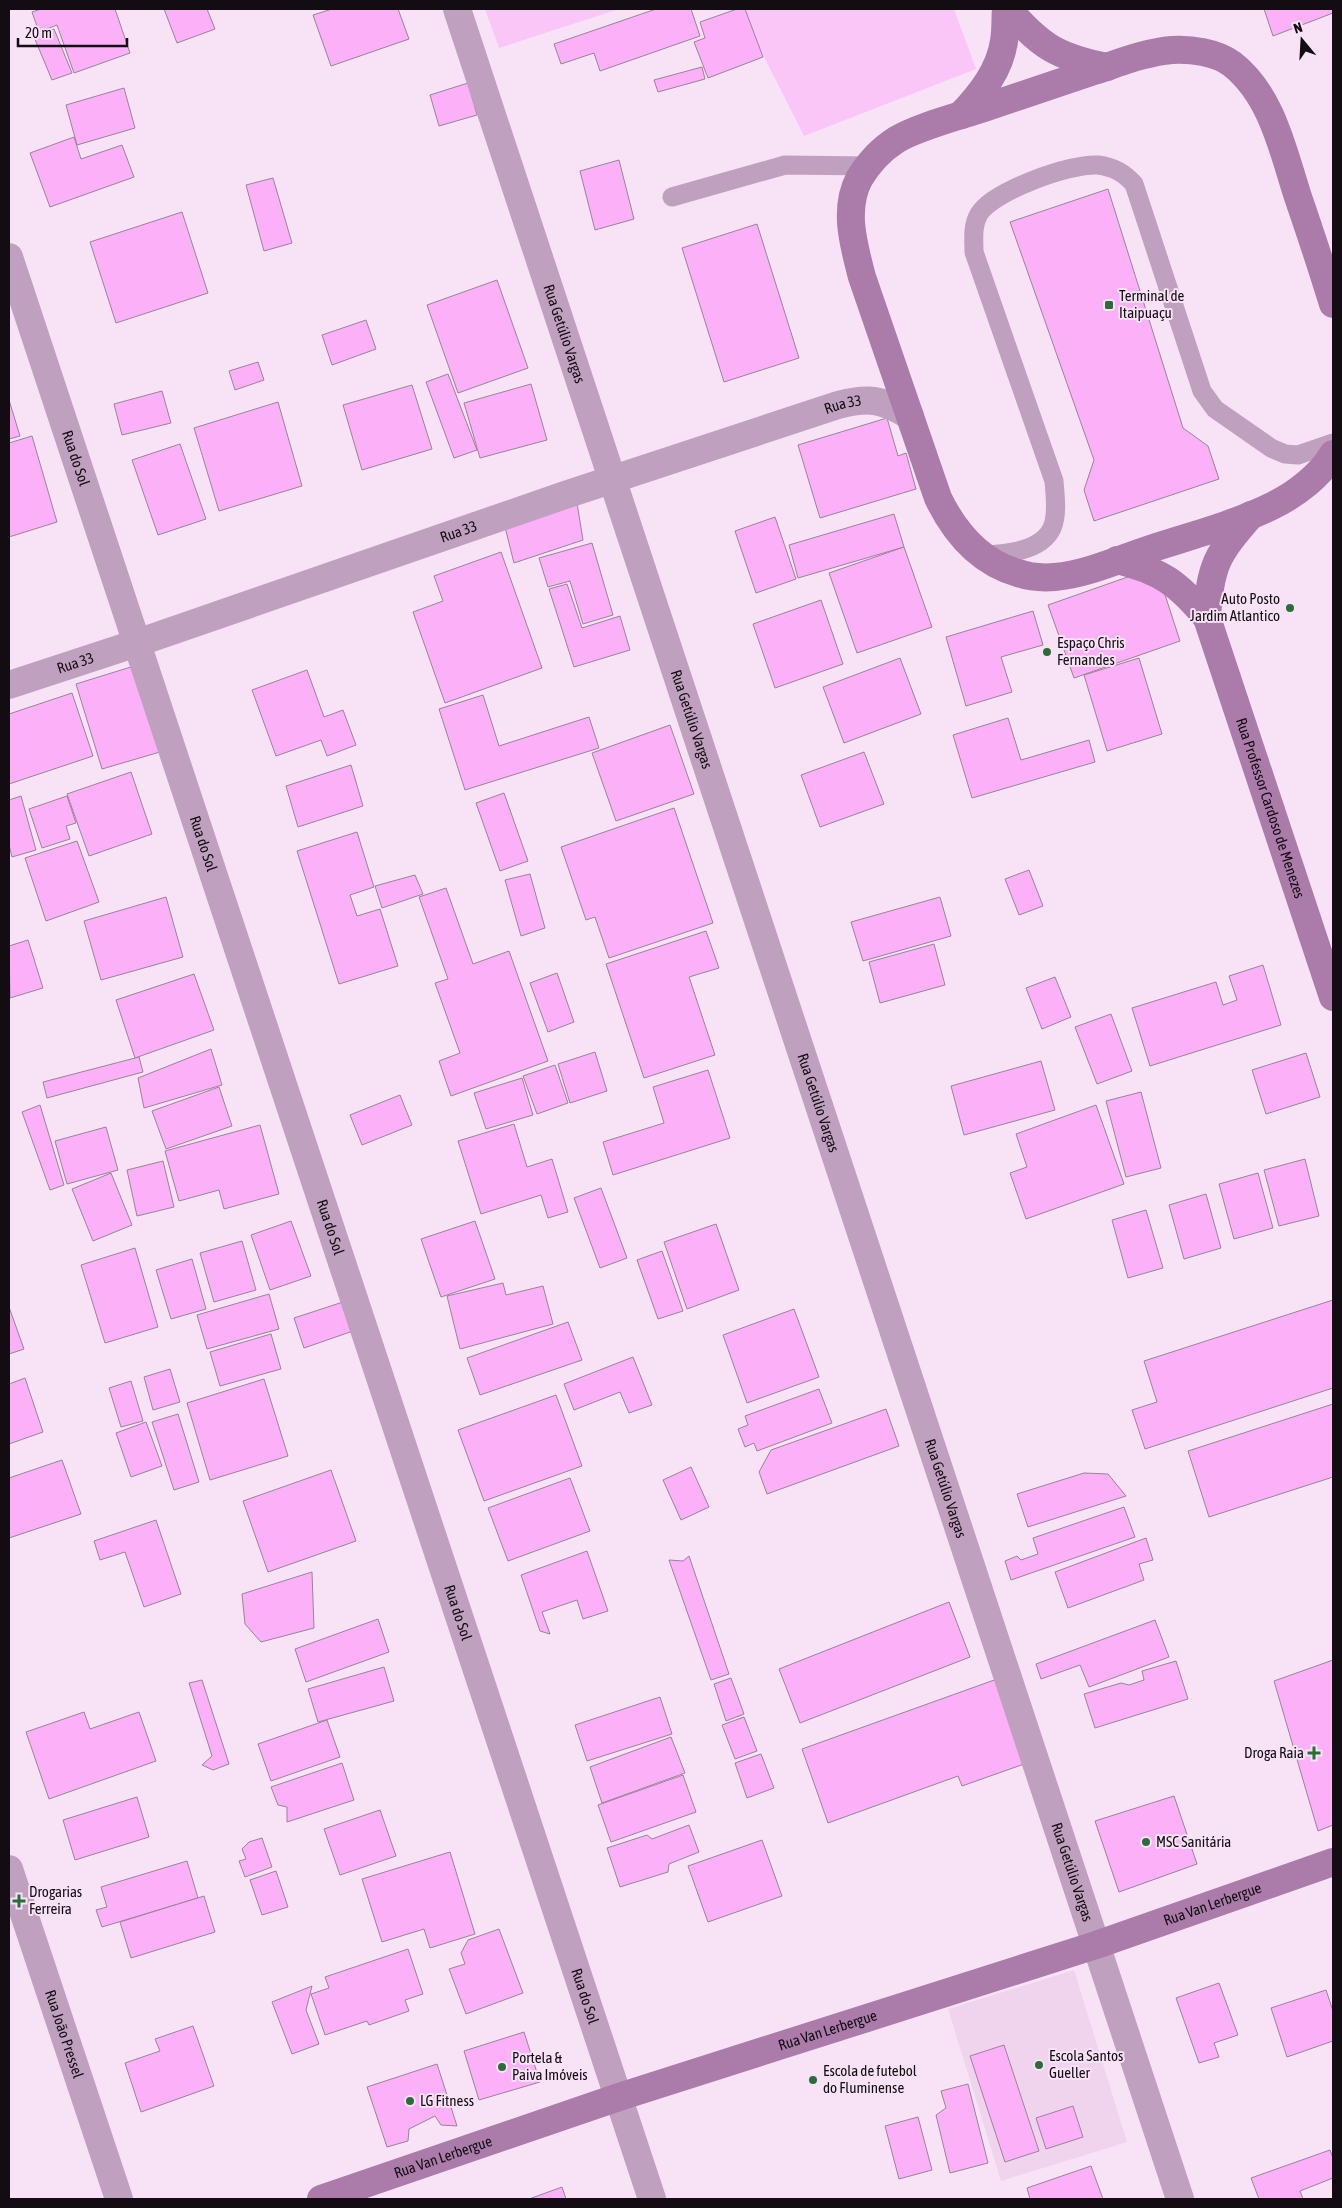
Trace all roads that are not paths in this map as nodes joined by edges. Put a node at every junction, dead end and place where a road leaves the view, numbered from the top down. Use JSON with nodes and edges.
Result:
{"nodes":[{"id":1,"x":457,"y":9,"type":"edge"},
{"id":2,"x":1007,"y":9,"type":"edge"},
{"id":3,"x":1107,"y":67,"type":"junction"},
{"id":4,"x":960,"y":116,"type":"junction"},
{"id":5,"x":869,"y":166,"type":"junction"},
{"id":6,"x":672,"y":197,"type":"dead end"},
{"id":7,"x":9,"y":257,"type":"edge"},
{"id":8,"x":1329,"y":264,"type":"edge"},
{"id":9,"x":1333,"y":304,"type":"edge"},
{"id":10,"x":910,"y":416,"type":"junction"},
{"id":11,"x":1333,"y":443,"type":"edge"},
{"id":12,"x":1333,"y":454,"type":"edge"},
{"id":13,"x":613,"y":479,"type":"junction"},
{"id":14,"x":1252,"y":515,"type":"junction"},
{"id":15,"x":980,"y":555,"type":"junction"},
{"id":16,"x":1117,"y":560,"type":"junction"},
{"id":17,"x":1207,"y":618,"type":"junction"},
{"id":18,"x":137,"y":643,"type":"junction"},
{"id":19,"x":9,"y":685,"type":"edge"},
{"id":20,"x":1333,"y":997,"type":"edge"},
{"id":21,"x":1333,"y":1862,"type":"edge"},
{"id":22,"x":9,"y":1869,"type":"edge"},
{"id":23,"x":1096,"y":1945,"type":"junction"},
{"id":24,"x":619,"y":2098,"type":"junction"},
{"id":25,"x":118,"y":2199,"type":"edge"},
{"id":26,"x":321,"y":2199,"type":"edge"},
{"id":27,"x":652,"y":2199,"type":"edge"},
{"id":28,"x":1180,"y":2199,"type":"edge"}],
"edges":[{"from":1,"to":13,"type":"street","name":"Rua Getúlio Vargas"},
{"from":2,"to":3,"type":"street"},
{"from":2,"to":4,"type":"street"},
{"from":3,"to":4,"type":"street"},
{"from":3,"to":8,"type":"street"},
{"from":4,"to":5,"type":"street"},
{"from":5,"to":6,"type":"lane"},
{"from":5,"to":10,"type":"street"},
{"from":7,"to":18,"type":"street","name":"Rua do Sol"},
{"from":8,"to":9,"type":"street"},
{"from":10,"to":13,"type":"street","name":"Rua 33"},
{"from":10,"to":15,"type":"street"},
{"from":11,"to":15,"type":"lane"},
{"from":12,"to":14,"type":"street"},
{"from":13,"to":18,"type":"street","name":"Rua 33"},
{"from":13,"to":23,"type":"street","name":"Rua Getúlio Vargas"},
{"from":14,"to":16,"type":"street"},
{"from":14,"to":17,"type":"street","name":"Rua Professor Cardoso de Menezes"},
{"from":15,"to":16,"type":"street"},
{"from":16,"to":17,"type":"street","name":"Rua Professor Cardoso de Menezes"},
{"from":17,"to":20,"type":"street","name":"Rua Professor Cardoso de Menezes"},
{"from":18,"to":19,"type":"street","name":"Rua 33"},
{"from":18,"to":24,"type":"street","name":"Rua do Sol"},
{"from":21,"to":23,"type":"street","name":"Rua Van Lerbergue"},
{"from":22,"to":25,"type":"street","name":"Rua João Pressel"},
{"from":23,"to":24,"type":"street","name":"Rua Van Lerbergue"},
{"from":23,"to":28,"type":"street","name":"Rua Getúlio Vargas"},
{"from":24,"to":26,"type":"street","name":"Rua Van Lerbergue"},
{"from":24,"to":27,"type":"street","name":"Rua do Sol"}]}
